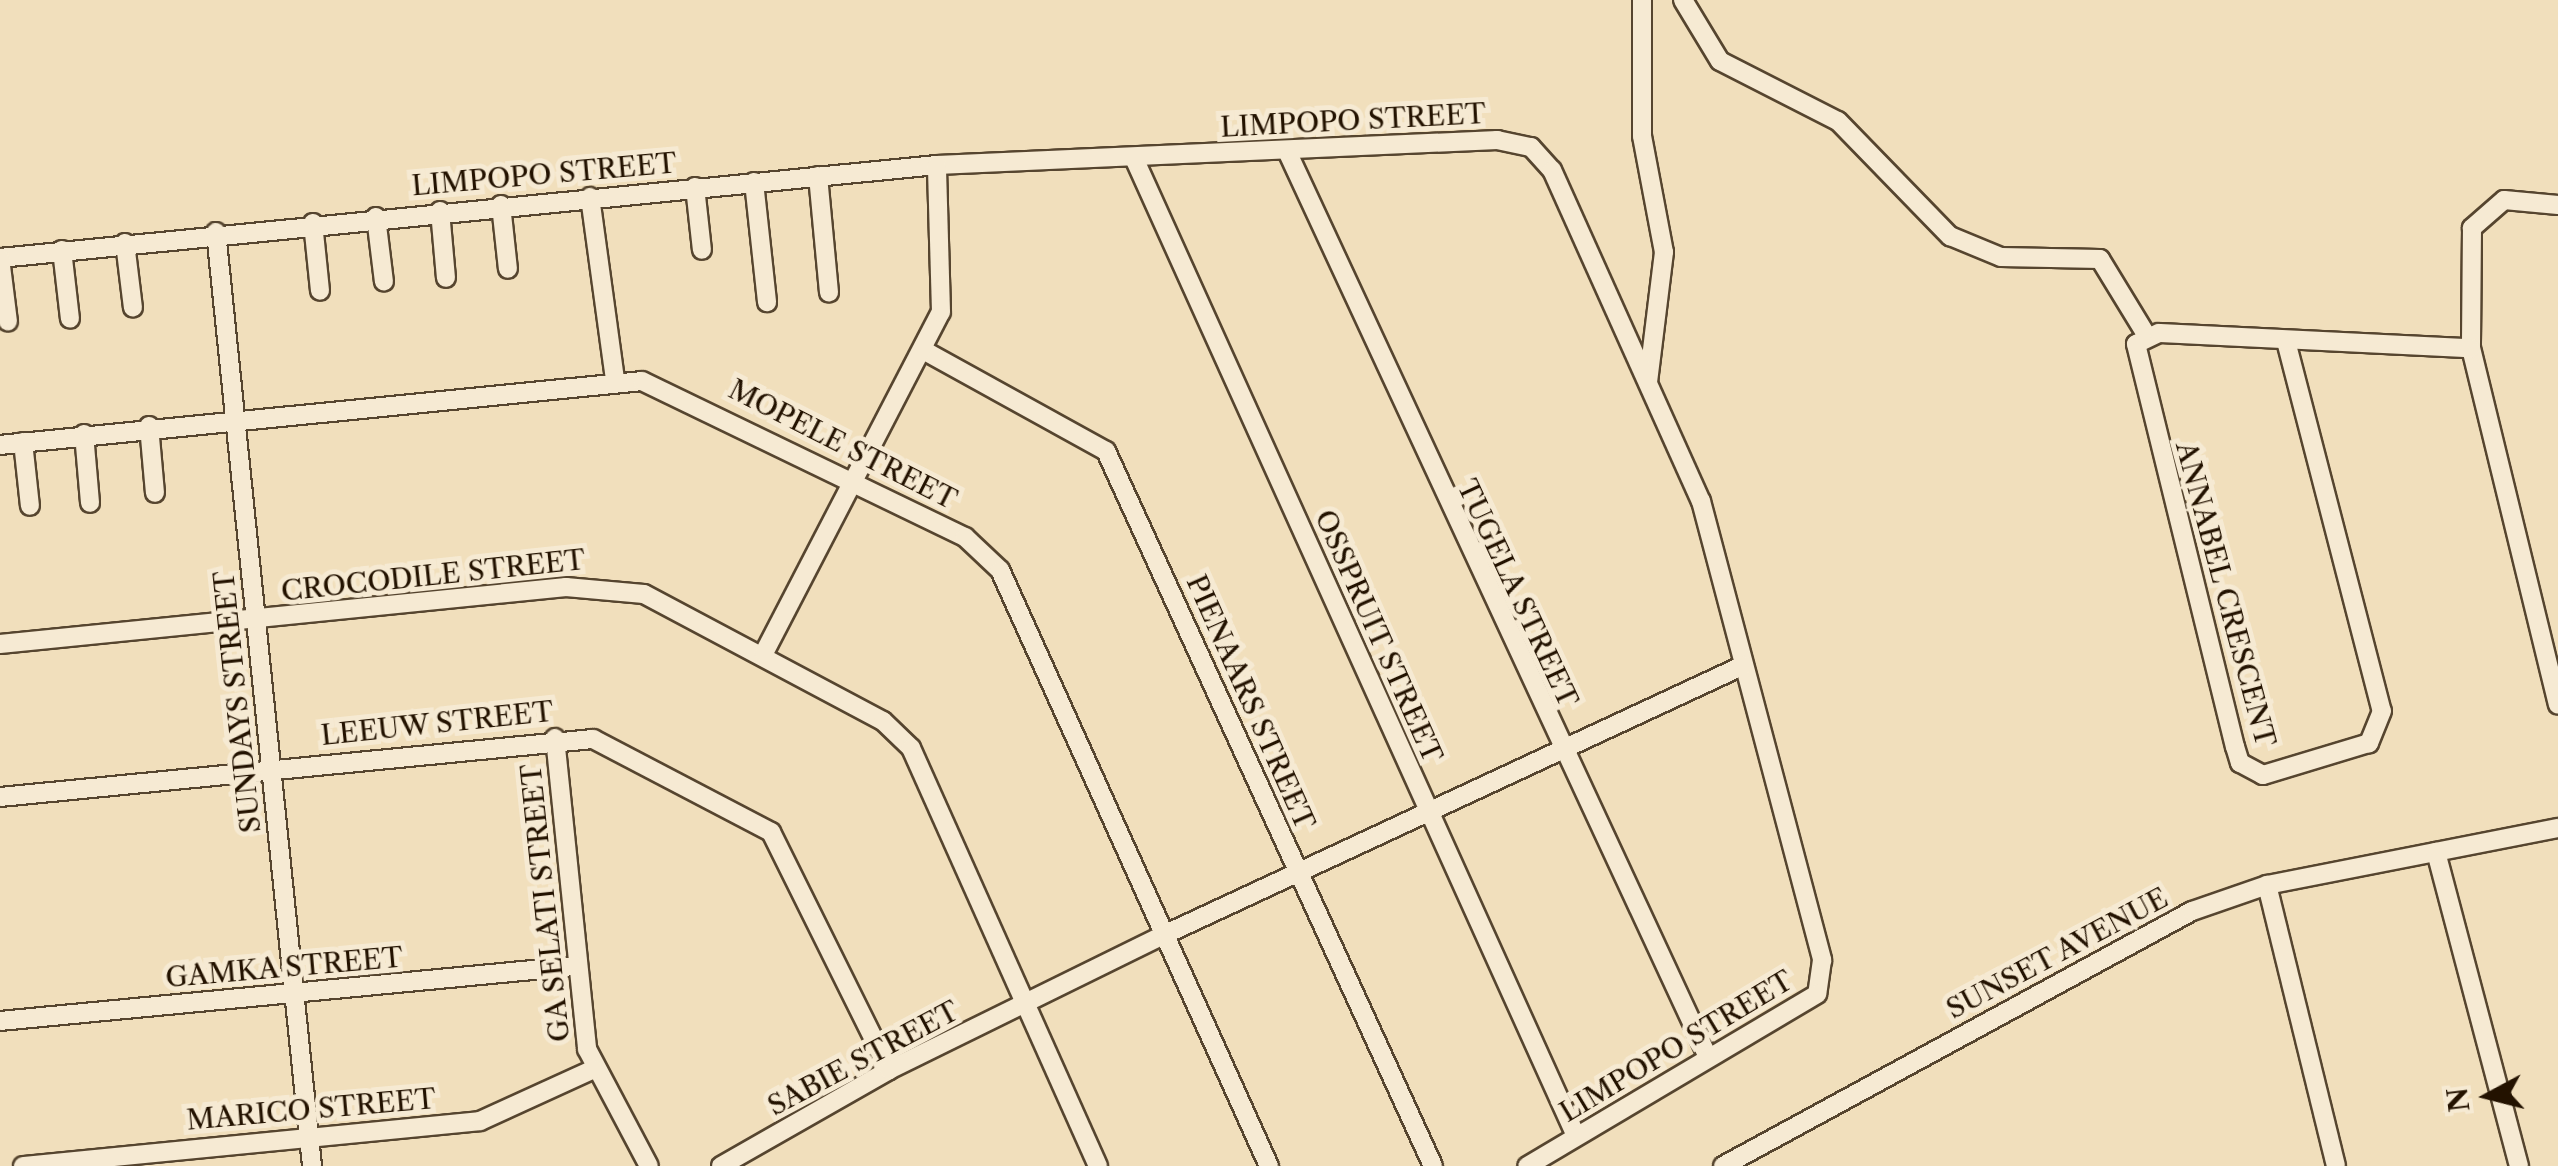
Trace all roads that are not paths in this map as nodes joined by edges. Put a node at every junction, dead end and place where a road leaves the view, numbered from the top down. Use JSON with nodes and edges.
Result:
{"nodes":[{"id":1,"x":1642,"y":0,"type":"edge"},
{"id":2,"x":1685,"y":1,"type":"edge"},
{"id":3,"x":1287,"y":151,"type":"junction"},
{"id":4,"x":1134,"y":158,"type":"junction"},
{"id":5,"x":936,"y":165,"type":"junction"},
{"id":6,"x":818,"y":176,"type":"junction"},
{"id":7,"x":754,"y":182,"type":"junction"},
{"id":8,"x":695,"y":187,"type":"junction"},
{"id":9,"x":590,"y":197,"type":"junction"},
{"id":10,"x":501,"y":205,"type":"junction"},
{"id":11,"x":2558,"y":205,"type":"edge"},
{"id":12,"x":440,"y":211,"type":"junction"},
{"id":13,"x":376,"y":216,"type":"junction"},
{"id":14,"x":313,"y":223,"type":"junction"},
{"id":15,"x":216,"y":232,"type":"junction"},
{"id":16,"x":126,"y":242,"type":"junction"},
{"id":17,"x":62,"y":250,"type":"junction"},
{"id":18,"x":702,"y":250,"type":"dead end"},
{"id":19,"x":0,"y":258,"type":"edge"},
{"id":20,"x":508,"y":269,"type":"dead end"},
{"id":21,"x":446,"y":278,"type":"dead end"},
{"id":22,"x":384,"y":282,"type":"dead end"},
{"id":23,"x":320,"y":291,"type":"dead end"},
{"id":24,"x":829,"y":292,"type":"dead end"},
{"id":25,"x":767,"y":302,"type":"dead end"},
{"id":26,"x":134,"y":308,"type":"dead end"},
{"id":27,"x":70,"y":319,"type":"dead end"},
{"id":28,"x":8,"y":322,"type":"dead end"},
{"id":29,"x":2146,"y":336,"type":"junction"},
{"id":30,"x":2286,"y":341,"type":"junction"},
{"id":31,"x":2471,"y":348,"type":"junction"},
{"id":32,"x":923,"y":350,"type":"junction"},
{"id":33,"x":615,"y":380,"type":"junction"},
{"id":34,"x":1648,"y":382,"type":"junction"},
{"id":35,"x":235,"y":415,"type":"junction"},
{"id":36,"x":149,"y":426,"type":"junction"},
{"id":37,"x":84,"y":434,"type":"junction"},
{"id":38,"x":23,"y":442,"type":"junction"},
{"id":39,"x":0,"y":445,"type":"edge"},
{"id":40,"x":853,"y":476,"type":"junction"},
{"id":41,"x":155,"y":493,"type":"dead end"},
{"id":42,"x":90,"y":503,"type":"dead end"},
{"id":43,"x":30,"y":506,"type":"dead end"},
{"id":44,"x":256,"y":620,"type":"junction"},
{"id":45,"x":0,"y":644,"type":"edge"},
{"id":46,"x":764,"y":653,"type":"junction"},
{"id":47,"x":1744,"y":665,"type":"junction"},
{"id":48,"x":2558,"y":705,"type":"edge"},
{"id":49,"x":556,"y":738,"type":"junction"},
{"id":50,"x":1563,"y":752,"type":"junction"},
{"id":51,"x":271,"y":767,"type":"junction"},
{"id":52,"x":0,"y":797,"type":"edge"},
{"id":53,"x":1430,"y":816,"type":"junction"},
{"id":54,"x":2558,"y":828,"type":"edge"},
{"id":55,"x":2436,"y":852,"type":"junction"},
{"id":56,"x":1300,"y":876,"type":"junction"},
{"id":57,"x":2267,"y":885,"type":"junction"},
{"id":58,"x":1168,"y":933,"type":"junction"},
{"id":59,"x":574,"y":966,"type":"junction"},
{"id":60,"x":294,"y":994,"type":"junction"},
{"id":61,"x":1032,"y":1002,"type":"junction"},
{"id":62,"x":0,"y":1021,"type":"edge"},
{"id":63,"x":1707,"y":1055,"type":"junction"},
{"id":64,"x":594,"y":1069,"type":"junction"},
{"id":65,"x":889,"y":1070,"type":"junction"},
{"id":66,"x":309,"y":1136,"type":"junction"},
{"id":67,"x":1576,"y":1136,"type":"junction"},
{"id":68,"x":23,"y":1166,"type":"edge"},
{"id":69,"x":312,"y":1166,"type":"edge"},
{"id":70,"x":649,"y":1166,"type":"edge"},
{"id":71,"x":721,"y":1166,"type":"edge"},
{"id":72,"x":1098,"y":1166,"type":"edge"},
{"id":73,"x":1268,"y":1166,"type":"edge"},
{"id":74,"x":1432,"y":1166,"type":"edge"},
{"id":75,"x":1527,"y":1166,"type":"edge"},
{"id":76,"x":1723,"y":1166,"type":"edge"},
{"id":77,"x":2336,"y":1166,"type":"edge"},
{"id":78,"x":2519,"y":1166,"type":"edge"}],
"edges":[{"from":1,"to":34,"type":"street"},
{"from":2,"to":29,"type":"street"},
{"from":3,"to":4,"type":"street","name":"LIMPOPO STREET"},
{"from":3,"to":34,"type":"street","name":"LIMPOPO STREET"},
{"from":3,"to":50,"type":"street","name":"TUGELA STREET"},
{"from":4,"to":5,"type":"street","name":"LIMPOPO STREET"},
{"from":4,"to":53,"type":"street","name":"OSSPRUIT STREET"},
{"from":5,"to":6,"type":"street","name":"LIMPOPO STREET"},
{"from":5,"to":32,"type":"street"},
{"from":6,"to":7,"type":"street","name":"LIMPOPO STREET"},
{"from":6,"to":24,"type":"street"},
{"from":7,"to":8,"type":"street","name":"LIMPOPO STREET"},
{"from":7,"to":25,"type":"street"},
{"from":8,"to":9,"type":"street","name":"LIMPOPO STREET"},
{"from":8,"to":18,"type":"street"},
{"from":9,"to":10,"type":"street","name":"LIMPOPO STREET"},
{"from":9,"to":33,"type":"street"},
{"from":10,"to":12,"type":"street","name":"LIMPOPO STREET"},
{"from":10,"to":20,"type":"street"},
{"from":11,"to":31,"type":"street"},
{"from":12,"to":13,"type":"street","name":"LIMPOPO STREET"},
{"from":12,"to":21,"type":"street"},
{"from":13,"to":14,"type":"street","name":"LIMPOPO STREET"},
{"from":13,"to":22,"type":"street"},
{"from":14,"to":15,"type":"street","name":"LIMPOPO STREET"},
{"from":14,"to":23,"type":"street"},
{"from":15,"to":16,"type":"street","name":"LIMPOPO STREET"},
{"from":15,"to":35,"type":"street","name":"SUNDAYS STREET"},
{"from":16,"to":17,"type":"street","name":"LIMPOPO STREET"},
{"from":16,"to":26,"type":"street"},
{"from":17,"to":19,"type":"street","name":"LIMPOPO STREET"},
{"from":17,"to":27,"type":"street"},
{"from":19,"to":28,"type":"street"},
{"from":29,"to":30,"type":"street"},
{"from":29,"to":30,"type":"street","name":"ANNABEL CRESCENT"},
{"from":30,"to":31,"type":"street"},
{"from":31,"to":48,"type":"street"},
{"from":32,"to":40,"type":"street"},
{"from":32,"to":56,"type":"street","name":"PIENAARS STREET"},
{"from":33,"to":35,"type":"street","name":"MOPELE STREET"},
{"from":33,"to":40,"type":"street","name":"MOPELE STREET"},
{"from":34,"to":47,"type":"street","name":"LIMPOPO STREET"},
{"from":35,"to":36,"type":"street","name":"MOPELE STREET"},
{"from":35,"to":44,"type":"street","name":"SUNDAYS STREET"},
{"from":36,"to":37,"type":"street","name":"MOPELE STREET"},
{"from":36,"to":41,"type":"street"},
{"from":37,"to":38,"type":"street","name":"MOPELE STREET"},
{"from":37,"to":42,"type":"street"},
{"from":38,"to":39,"type":"street","name":"MOPELE STREET"},
{"from":38,"to":43,"type":"street"},
{"from":40,"to":46,"type":"street"},
{"from":40,"to":58,"type":"street","name":"MOPELE STREET"},
{"from":44,"to":45,"type":"street","name":"CROCODILE STREET"},
{"from":44,"to":46,"type":"street","name":"CROCODILE STREET"},
{"from":44,"to":51,"type":"street","name":"SUNDAYS STREET"},
{"from":46,"to":61,"type":"street","name":"CROCODILE STREET"},
{"from":47,"to":50,"type":"street","name":"SABIE STREET"},
{"from":47,"to":63,"type":"street","name":"LIMPOPO STREET"},
{"from":49,"to":51,"type":"street","name":"LEEUW STREET"},
{"from":49,"to":59,"type":"street","name":"GA SELATI STREET"},
{"from":49,"to":65,"type":"street","name":"LEEUW STREET"},
{"from":50,"to":53,"type":"street","name":"SABIE STREET"},
{"from":50,"to":63,"type":"street","name":"TUGELA STREET"},
{"from":51,"to":52,"type":"street","name":"LEEUW STREET"},
{"from":51,"to":60,"type":"street","name":"SUNDAYS STREET"},
{"from":53,"to":56,"type":"street","name":"SABIE STREET"},
{"from":53,"to":67,"type":"street","name":"OSSPRUIT STREET"},
{"from":54,"to":55,"type":"street","name":"SUNSET AVENUE"},
{"from":55,"to":57,"type":"street","name":"SUNSET AVENUE"},
{"from":55,"to":78,"type":"street"},
{"from":56,"to":58,"type":"street","name":"SABIE STREET"},
{"from":56,"to":74,"type":"street","name":"PIENAARS STREET"},
{"from":57,"to":76,"type":"street","name":"SUNSET AVENUE"},
{"from":57,"to":77,"type":"street"},
{"from":58,"to":61,"type":"street","name":"SABIE STREET"},
{"from":58,"to":73,"type":"street","name":"MOPELE STREET"},
{"from":59,"to":60,"type":"street","name":"GAMKA STREET"},
{"from":59,"to":64,"type":"street","name":"GA SELATI STREET"},
{"from":60,"to":62,"type":"street","name":"GAMKA STREET"},
{"from":60,"to":66,"type":"street","name":"SUNDAYS STREET"},
{"from":61,"to":65,"type":"street","name":"SABIE STREET"},
{"from":61,"to":72,"type":"street","name":"CROCODILE STREET"},
{"from":63,"to":67,"type":"street","name":"LIMPOPO STREET"},
{"from":64,"to":66,"type":"street","name":"MARICO STREET"},
{"from":64,"to":70,"type":"street","name":"GA SELATI STREET"},
{"from":65,"to":71,"type":"street","name":"SABIE STREET"},
{"from":66,"to":68,"type":"street","name":"MARICO STREET"},
{"from":66,"to":69,"type":"street","name":"SUNDAYS STREET"},
{"from":67,"to":75,"type":"street","name":"LIMPOPO STREET"}]}
